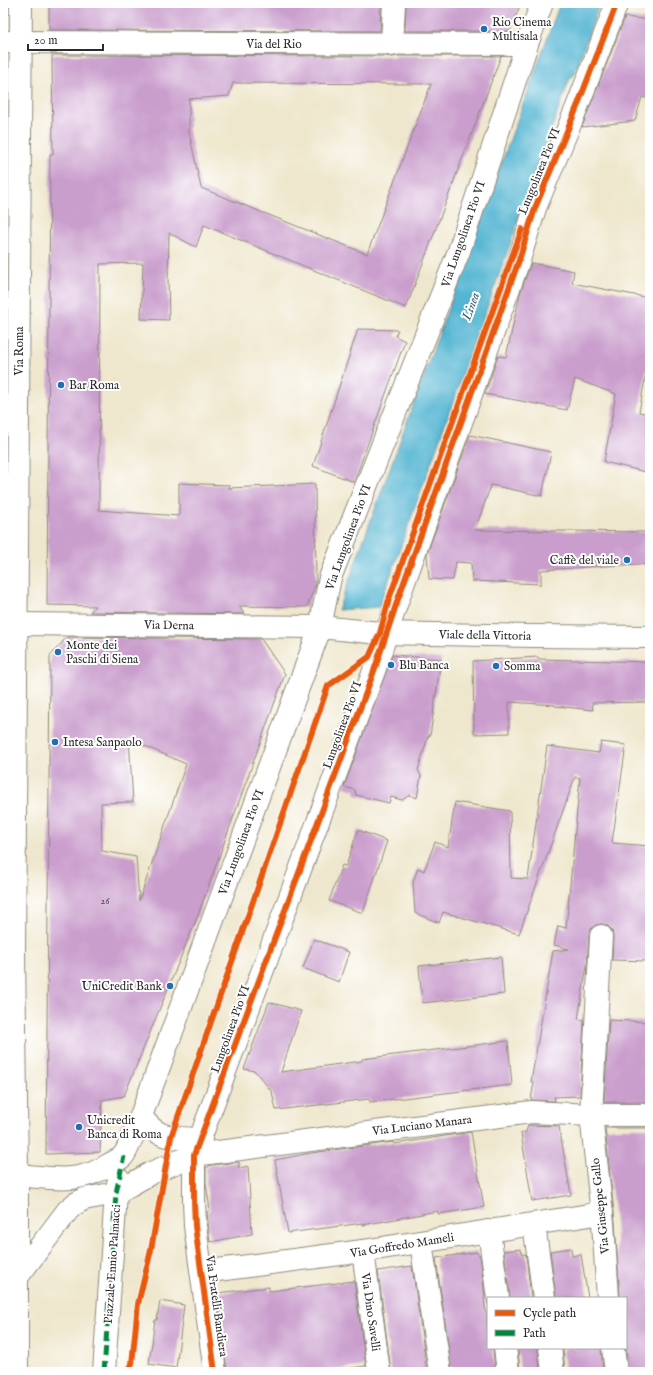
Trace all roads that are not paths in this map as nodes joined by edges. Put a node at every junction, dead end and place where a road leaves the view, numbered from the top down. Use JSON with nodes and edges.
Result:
{"nodes":[{"id":1,"x":21,"y":3,"type":"edge"},
{"id":2,"x":394,"y":3,"type":"edge"},
{"id":3,"x":542,"y":3,"type":"edge"},
{"id":4,"x":617,"y":3,"type":"edge"},
{"id":5,"x":12,"y":42,"type":"edge"},
{"id":6,"x":527,"y":44,"type":"junction"},
{"id":7,"x":392,"y":45,"type":"junction"},
{"id":8,"x":10,"y":624,"type":"edge"},
{"id":9,"x":320,"y":627,"type":"junction"},
{"id":10,"x":388,"y":632,"type":"junction"},
{"id":11,"x":650,"y":637,"type":"edge"},
{"id":12,"x":9,"y":830,"type":"edge"},
{"id":13,"x":601,"y":936,"type":"dead end"},
{"id":14,"x":9,"y":953,"type":"edge"},
{"id":15,"x":591,"y":1115,"type":"junction"},
{"id":16,"x":650,"y":1115,"type":"edge"},
{"id":17,"x":141,"y":1116,"type":"junction"},
{"id":18,"x":10,"y":1145,"type":"edge"},
{"id":19,"x":198,"y":1147,"type":"junction"},
{"id":20,"x":124,"y":1156,"type":"junction"},
{"id":21,"x":17,"y":1175,"type":"junction"},
{"id":22,"x":116,"y":1193,"type":"junction"},
{"id":23,"x":602,"y":1213,"type":"junction"},
{"id":24,"x":534,"y":1224,"type":"junction"},
{"id":25,"x":489,"y":1231,"type":"junction"},
{"id":26,"x":421,"y":1242,"type":"junction"},
{"id":27,"x":363,"y":1251,"type":"junction"},
{"id":28,"x":202,"y":1272,"type":"junction"},
{"id":29,"x":18,"y":1276,"type":"junction"},
{"id":30,"x":498,"y":1297,"type":"edge"},
{"id":31,"x":544,"y":1297,"type":"edge"},
{"id":32,"x":608,"y":1297,"type":"edge"},
{"id":33,"x":505,"y":1349,"type":"edge"},
{"id":34,"x":550,"y":1349,"type":"edge"},
{"id":35,"x":613,"y":1349,"type":"edge"},
{"id":36,"x":17,"y":1372,"type":"edge"},
{"id":37,"x":104,"y":1372,"type":"edge"},
{"id":38,"x":215,"y":1372,"type":"edge"},
{"id":39,"x":380,"y":1372,"type":"edge"},
{"id":40,"x":440,"y":1372,"type":"edge"},
{"id":41,"x":508,"y":1372,"type":"edge"},
{"id":42,"x":554,"y":1372,"type":"edge"},
{"id":43,"x":616,"y":1372,"type":"edge"}],
"edges":[{"from":1,"to":5,"type":"street","name":"Via Roma"},
{"from":2,"to":7,"type":"street"},
{"from":3,"to":6,"type":"street","name":"Via Lungolinea Pio VI"},
{"from":4,"to":10,"type":"street","name":"Lungolinea Pio VI"},
{"from":5,"to":7,"type":"street","name":"Via del Rio"},
{"from":5,"to":8,"type":"street","name":"Via Roma"},
{"from":6,"to":7,"type":"street","name":"Via del Rio"},
{"from":6,"to":9,"type":"street","name":"Via Lungolinea Pio VI"},
{"from":8,"to":9,"type":"street","name":"Via Derna"},
{"from":8,"to":12,"type":"street","name":"Via Roma"},
{"from":9,"to":10,"type":"street","name":"Viale della Vittoria"},
{"from":9,"to":17,"type":"street","name":"Via Lungolinea Pio VI"},
{"from":10,"to":11,"type":"street","name":"Viale della Vittoria"},
{"from":10,"to":19,"type":"street","name":"Lungolinea Pio VI"},
{"from":12,"to":14,"type":"street","name":"Via Roma"},
{"from":13,"to":15,"type":"street","name":"Via Giuseppe Gallo"},
{"from":14,"to":18,"type":"street","name":"Via Roma"},
{"from":15,"to":16,"type":"street","name":"Via Luciano Manara"},
{"from":15,"to":19,"type":"street","name":"Via Luciano Manara"},
{"from":15,"to":23,"type":"street","name":"Via Giuseppe Gallo"},
{"from":17,"to":19,"type":"street"},
{"from":17,"to":20,"type":"street","name":"Via Lungolinea Pio VI"},
{"from":18,"to":21,"type":"street","name":"Via Roma"},
{"from":19,"to":22,"type":"street"},
{"from":19,"to":28,"type":"street","name":"Via Fratelli Bandiera"},
{"from":20,"to":21,"type":"street"},
{"from":20,"to":22,"type":"street","name":"Piazzale Ennio Palmacci"},
{"from":21,"to":29,"type":"street","name":"Via Roma"},
{"from":22,"to":29,"type":"street"},
{"from":22,"to":37,"type":"street","name":"Piazzale Ennio Palmacci"},
{"from":23,"to":24,"type":"street","name":"Via Goffredo Mameli"},
{"from":23,"to":32,"type":"street","name":"Via Giuseppe Gallo"},
{"from":24,"to":25,"type":"street","name":"Via Goffredo Mameli"},
{"from":24,"to":31,"type":"street"},
{"from":25,"to":26,"type":"street","name":"Via Goffredo Mameli"},
{"from":25,"to":30,"type":"street"},
{"from":26,"to":27,"type":"street","name":"Via Goffredo Mameli"},
{"from":26,"to":40,"type":"street"},
{"from":27,"to":28,"type":"street","name":"Via Goffredo Mameli"},
{"from":27,"to":39,"type":"street","name":"Via Dino Savelli"},
{"from":28,"to":38,"type":"street","name":"Via Fratelli Bandiera"},
{"from":29,"to":36,"type":"street","name":"Via Roma"},
{"from":33,"to":41,"type":"street"},
{"from":34,"to":42,"type":"street"},
{"from":35,"to":43,"type":"street"}]}
